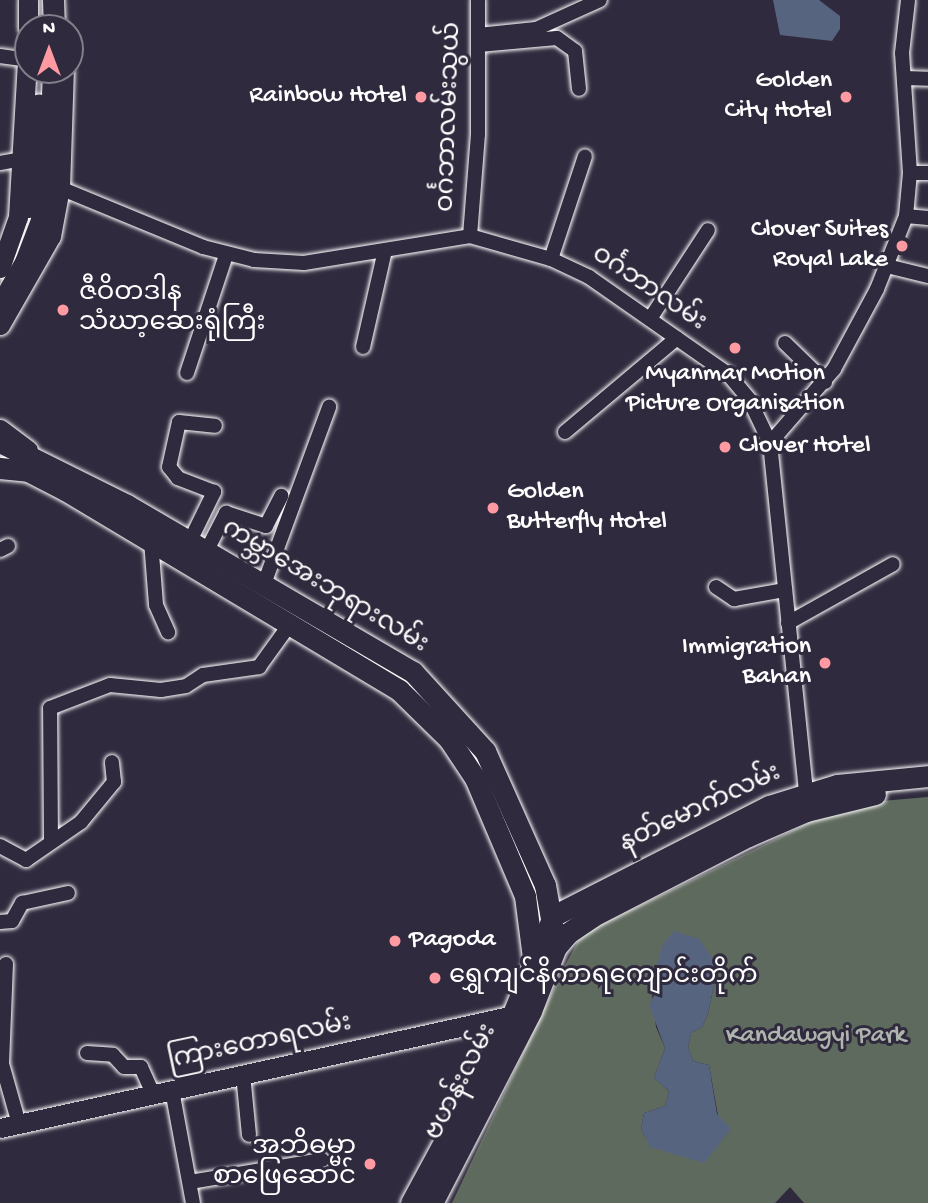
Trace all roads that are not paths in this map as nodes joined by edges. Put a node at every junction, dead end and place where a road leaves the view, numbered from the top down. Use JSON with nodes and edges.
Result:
{"nodes":[{"id":1,"x":478,"y":0,"type":"edge"},
{"id":2,"x":600,"y":0,"type":"edge"},
{"id":3,"x":908,"y":0,"type":"edge"},
{"id":4,"x":479,"y":40,"type":"junction"},
{"id":5,"x":905,"y":78,"type":"junction"},
{"id":6,"x":928,"y":79,"type":"edge"},
{"id":7,"x":26,"y":84,"type":"edge"},
{"id":8,"x":39,"y":84,"type":"edge"},
{"id":9,"x":52,"y":84,"type":"edge"},
{"id":10,"x":64,"y":84,"type":"edge"},
{"id":11,"x":579,"y":89,"type":"dead end"},
{"id":12,"x":585,"y":156,"type":"dead end"},
{"id":13,"x":22,"y":159,"type":"junction"},
{"id":14,"x":0,"y":163,"type":"edge"},
{"id":15,"x":910,"y":173,"type":"junction"},
{"id":16,"x":928,"y":173,"type":"edge"},
{"id":17,"x":60,"y":188,"type":"junction"},
{"id":18,"x":906,"y":216,"type":"junction"},
{"id":19,"x":928,"y":218,"type":"edge"},
{"id":20,"x":708,"y":230,"type":"dead end"},
{"id":21,"x":470,"y":236,"type":"junction"},
{"id":22,"x":385,"y":250,"type":"junction"},
{"id":23,"x":226,"y":255,"type":"junction"},
{"id":24,"x":551,"y":259,"type":"junction"},
{"id":25,"x":887,"y":265,"type":"junction"},
{"id":26,"x":0,"y":268,"type":"edge"},
{"id":27,"x":928,"y":276,"type":"edge"},
{"id":28,"x":0,"y":284,"type":"edge"},
{"id":29,"x":0,"y":306,"type":"edge"},
{"id":30,"x":650,"y":319,"type":"junction"},
{"id":31,"x":0,"y":325,"type":"edge"},
{"id":32,"x":677,"y":338,"type":"junction"},
{"id":33,"x":785,"y":344,"type":"dead end"},
{"id":34,"x":363,"y":346,"type":"dead end"},
{"id":35,"x":187,"y":373,"type":"dead end"},
{"id":36,"x":825,"y":382,"type":"junction"},
{"id":37,"x":329,"y":407,"type":"dead end"},
{"id":38,"x":215,"y":426,"type":"dead end"},
{"id":39,"x":0,"y":429,"type":"edge"},
{"id":40,"x":565,"y":432,"type":"dead end"},
{"id":41,"x":0,"y":442,"type":"edge"},
{"id":42,"x":770,"y":443,"type":"junction"},
{"id":43,"x":13,"y":468,"type":"edge"},
{"id":44,"x":281,"y":496,"type":"dead end"},
{"id":45,"x":150,"y":541,"type":"junction"},
{"id":46,"x":198,"y":554,"type":"junction"},
{"id":47,"x":893,"y":564,"type":"dead end"},
{"id":48,"x":264,"y":584,"type":"junction"},
{"id":49,"x":716,"y":587,"type":"dead end"},
{"id":50,"x":785,"y":590,"type":"junction"},
{"id":51,"x":788,"y":622,"type":"junction"},
{"id":52,"x":290,"y":624,"type":"junction"},
{"id":53,"x":168,"y":632,"type":"dead end"},
{"id":54,"x":112,"y":762,"type":"dead end"},
{"id":55,"x":928,"y":776,"type":"edge"},
{"id":56,"x":928,"y":789,"type":"edge"},
{"id":57,"x":807,"y":801,"type":"junction"},
{"id":58,"x":51,"y":840,"type":"junction"},
{"id":59,"x":0,"y":846,"type":"edge"},
{"id":60,"x":545,"y":884,"type":"junction"},
{"id":61,"x":68,"y":893,"type":"dead end"},
{"id":62,"x":525,"y":896,"type":"junction"},
{"id":63,"x":587,"y":906,"type":"junction"},
{"id":64,"x":553,"y":916,"type":"junction"},
{"id":65,"x":0,"y":922,"type":"edge"},
{"id":66,"x":556,"y":947,"type":"junction"},
{"id":67,"x":533,"y":958,"type":"junction"},
{"id":68,"x":6,"y":964,"type":"dead end"},
{"id":69,"x":521,"y":1013,"type":"junction"},
{"id":70,"x":87,"y":1053,"type":"dead end"},
{"id":71,"x":243,"y":1074,"type":"junction"},
{"id":72,"x":163,"y":1092,"type":"junction"},
{"id":73,"x":9,"y":1126,"type":"edge"},
{"id":74,"x":249,"y":1135,"type":"dead end"},
{"id":75,"x":322,"y":1160,"type":"dead end"},
{"id":76,"x":190,"y":1182,"type":"junction"},
{"id":77,"x":193,"y":1203,"type":"edge"},
{"id":78,"x":411,"y":1203,"type":"edge"},
{"id":79,"x":432,"y":1203,"type":"edge"}],
"edges":[{"from":1,"to":4,"type":"street","name":"ဝင်္ဂဘာလမ်းသွယ်"},
{"from":2,"to":4,"type":"street"},
{"from":3,"to":5,"type":"street"},
{"from":4,"to":11,"type":"street"},
{"from":4,"to":21,"type":"street","name":"ဝင်္ဂဘာလမ်းသွယ်"},
{"from":5,"to":6,"type":"street"},
{"from":5,"to":15,"type":"street"},
{"from":7,"to":13,"type":"main road"},
{"from":8,"to":28,"type":"main road"},
{"from":9,"to":29,"type":"main road"},
{"from":10,"to":17,"type":"main road"},
{"from":12,"to":24,"type":"street"},
{"from":13,"to":14,"type":"street"},
{"from":13,"to":26,"type":"main road"},
{"from":15,"to":16,"type":"street"},
{"from":15,"to":18,"type":"street"},
{"from":17,"to":23,"type":"street","name":"ဝင်္ဂဘာလမ်း"},
{"from":17,"to":31,"type":"main road"},
{"from":18,"to":19,"type":"street"},
{"from":18,"to":25,"type":"street"},
{"from":20,"to":30,"type":"street"},
{"from":21,"to":22,"type":"street","name":"ဝင်္ဂဘာလမ်း"},
{"from":21,"to":24,"type":"street","name":"ဝင်္ဂဘာလမ်း"},
{"from":22,"to":23,"type":"street","name":"ဝင်္ဂဘာလမ်း"},
{"from":22,"to":34,"type":"street"},
{"from":23,"to":35,"type":"street"},
{"from":24,"to":30,"type":"street","name":"ဝင်္ဂဘာလမ်း"},
{"from":25,"to":27,"type":"street"},
{"from":25,"to":36,"type":"street"},
{"from":30,"to":32,"type":"street","name":"ဝင်္ဂဘာလမ်း"},
{"from":32,"to":40,"type":"street"},
{"from":32,"to":42,"type":"street","name":"ဝင်္ဂဘာလမ်း"},
{"from":33,"to":36,"type":"street"},
{"from":36,"to":42,"type":"street"},
{"from":37,"to":48,"type":"street"},
{"from":38,"to":46,"type":"street"},
{"from":39,"to":43,"type":"main road"},
{"from":41,"to":43,"type":"main road","name":"ကမ္ဘာအေးဘုရားလမ်း"},
{"from":42,"to":50,"type":"street","name":"ဝင်္ဂဘာလမ်း"},
{"from":43,"to":45,"type":"main road","name":"ကမ္ဘာအေးဘုရားလမ်း"},
{"from":43,"to":46,"type":"main road","name":"ကမ္ဘာအေးဘုရားလမ်း"},
{"from":44,"to":46,"type":"street"},
{"from":45,"to":46,"type":"main road","name":"ကမ္ဘာအေးဘုရားလမ်း"},
{"from":45,"to":53,"type":"street"},
{"from":46,"to":48,"type":"main road","name":"ကမ္ဘာအေးဘုရားလမ်း"},
{"from":46,"to":52,"type":"main road","name":"ကမ္ဘာအေးဘုရားလမ်း"},
{"from":47,"to":51,"type":"street"},
{"from":48,"to":60,"type":"main road","name":"ကမ္ဘာအေးဘုရားလမ်း"},
{"from":49,"to":50,"type":"street"},
{"from":50,"to":51,"type":"street","name":"ဝင်္ဂဘာလမ်း"},
{"from":51,"to":57,"type":"street","name":"ဝင်္ဂဘာလမ်း"},
{"from":52,"to":58,"type":"street"},
{"from":52,"to":62,"type":"main road","name":"ကမ္ဘာအေးဘုရားလမ်း"},
{"from":54,"to":58,"type":"street"},
{"from":55,"to":57,"type":"main road","name":"နတ်မောက်လမ်း"},
{"from":56,"to":57,"type":"main road","name":"နတ်မောက်လမ်း"},
{"from":57,"to":63,"type":"main road","name":"နတ်မောက်လမ်း"},
{"from":58,"to":59,"type":"street"},
{"from":60,"to":63,"type":"main road"},
{"from":60,"to":64,"type":"main road","name":"ကမ္ဘာအေးဘုရားလမ်း"},
{"from":61,"to":65,"type":"street"},
{"from":62,"to":64,"type":"main road"},
{"from":62,"to":67,"type":"main road","name":"ကမ္ဘာအေးဘုရားလမ်း"},
{"from":63,"to":64,"type":"main road"},
{"from":63,"to":66,"type":"main road","name":"နတ်မောက်လမ်း"},
{"from":64,"to":66,"type":"main road","name":"ကမ္ဘာအေးဘုရားလမ်း"},
{"from":64,"to":67,"type":"main road"},
{"from":66,"to":69,"type":"main road","name":"ဗဟန်းလမ်း"},
{"from":67,"to":69,"type":"main road","name":"ဗဟန်းလမ်း"},
{"from":68,"to":73,"type":"street"},
{"from":69,"to":71,"type":"main road","name":"ကြားတောရလမ်း"},
{"from":69,"to":78,"type":"main road","name":"ဗဟန်းလမ်း"},
{"from":69,"to":79,"type":"main road","name":"ဗဟန်းလမ်း"},
{"from":70,"to":72,"type":"street"},
{"from":71,"to":72,"type":"main road","name":"ကြားတောရလမ်း"},
{"from":71,"to":74,"type":"street"},
{"from":72,"to":73,"type":"main road","name":"ကြားတောရလမ်း"},
{"from":72,"to":76,"type":"street"},
{"from":75,"to":76,"type":"street"},
{"from":76,"to":77,"type":"street"}]}
